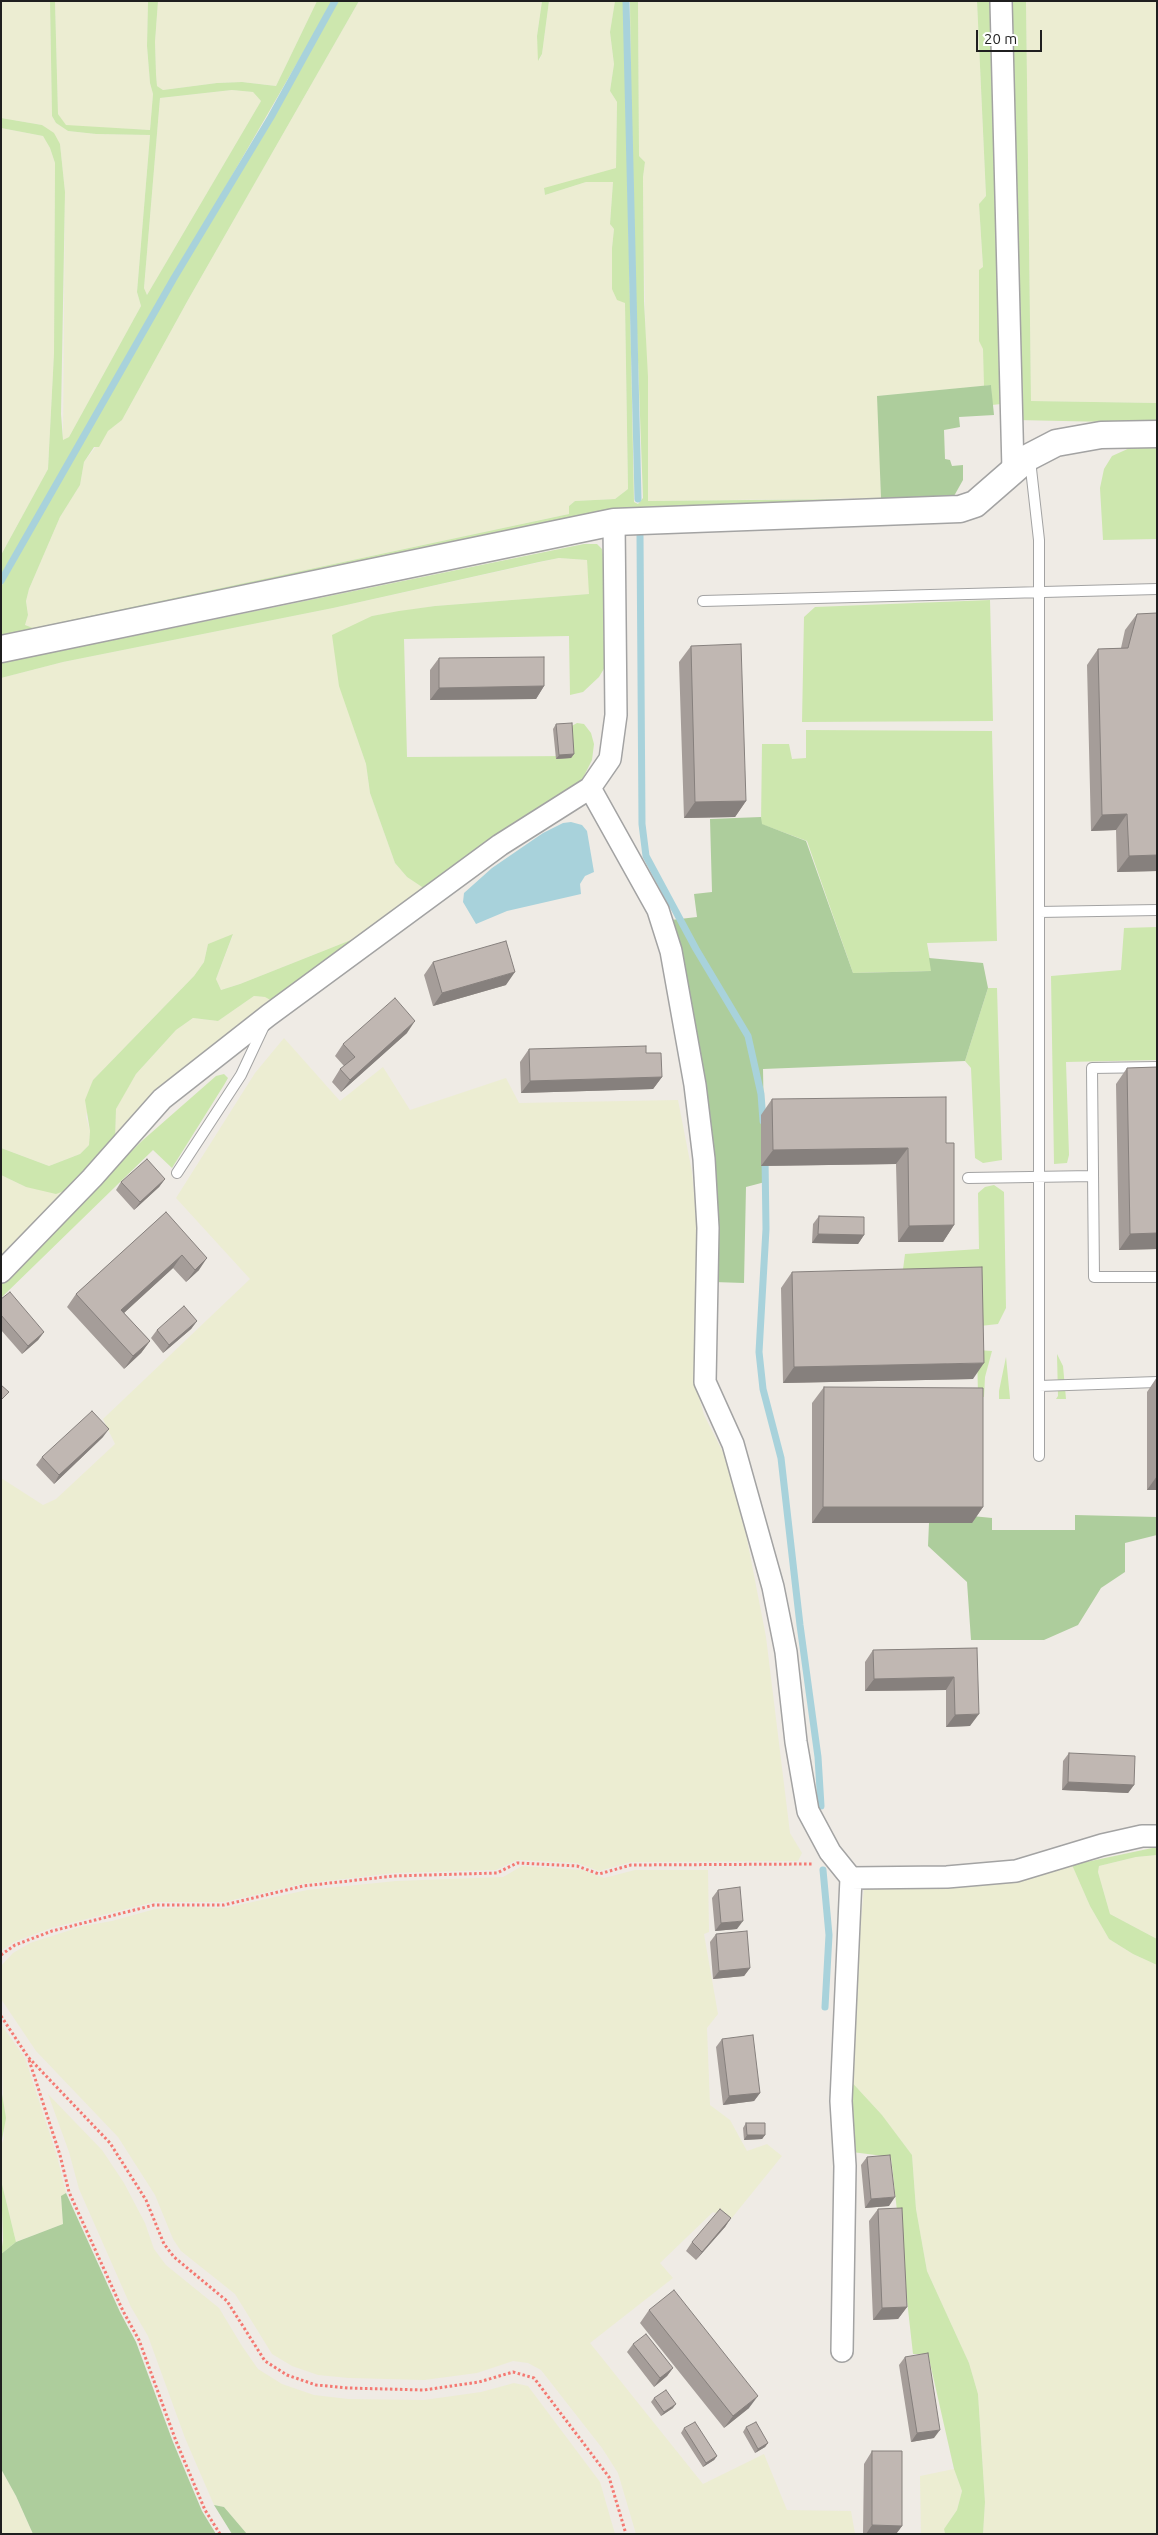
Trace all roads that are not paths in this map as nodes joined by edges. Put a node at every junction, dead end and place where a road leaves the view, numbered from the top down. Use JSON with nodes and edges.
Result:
{"nodes":[{"id":1,"x":1001,"y":1,"type":"edge"},
{"id":2,"x":1157,"y":434,"type":"edge"},
{"id":3,"x":1021,"y":463,"type":"junction"},
{"id":4,"x":614,"y":522,"type":"junction"},
{"id":5,"x":1157,"y":589,"type":"edge"},
{"id":6,"x":1039,"y":592,"type":"junction"},
{"id":7,"x":703,"y":601,"type":"dead end"},
{"id":8,"x":1,"y":650,"type":"edge"},
{"id":9,"x":590,"y":788,"type":"junction"},
{"id":10,"x":1157,"y":910,"type":"edge"},
{"id":11,"x":1039,"y":912,"type":"junction"},
{"id":12,"x":269,"y":1015,"type":"junction"},
{"id":13,"x":1157,"y":1067,"type":"edge"},
{"id":14,"x":177,"y":1173,"type":"dead end"},
{"id":15,"x":1093,"y":1176,"type":"junction"},
{"id":16,"x":1039,"y":1177,"type":"junction"},
{"id":17,"x":968,"y":1178,"type":"dead end"},
{"id":18,"x":1,"y":1272,"type":"edge"},
{"id":19,"x":1157,"y":1276,"type":"edge"},
{"id":20,"x":1157,"y":1382,"type":"edge"},
{"id":21,"x":1039,"y":1386,"type":"junction"},
{"id":22,"x":1039,"y":1456,"type":"dead end"},
{"id":23,"x":1157,"y":1836,"type":"edge"},
{"id":24,"x":845,"y":1871,"type":"junction"},
{"id":25,"x":842,"y":2351,"type":"dead end"}],
"edges":[{"from":1,"to":3,"type":"street"},
{"from":2,"to":3,"type":"street"},
{"from":3,"to":4,"type":"street"},
{"from":3,"to":6,"type":"lane"},
{"from":4,"to":8,"type":"street"},
{"from":4,"to":9,"type":"street"},
{"from":5,"to":6,"type":"lane"},
{"from":6,"to":7,"type":"lane"},
{"from":6,"to":11,"type":"lane"},
{"from":9,"to":12,"type":"street"},
{"from":9,"to":24,"type":"street"},
{"from":10,"to":11,"type":"lane"},
{"from":11,"to":16,"type":"lane"},
{"from":12,"to":14,"type":"lane"},
{"from":12,"to":18,"type":"street"},
{"from":13,"to":15,"type":"lane"},
{"from":15,"to":16,"type":"lane"},
{"from":15,"to":19,"type":"lane"},
{"from":16,"to":17,"type":"lane"},
{"from":16,"to":21,"type":"lane"},
{"from":20,"to":21,"type":"lane"},
{"from":21,"to":22,"type":"lane"},
{"from":23,"to":24,"type":"street"},
{"from":24,"to":25,"type":"street"}]}
